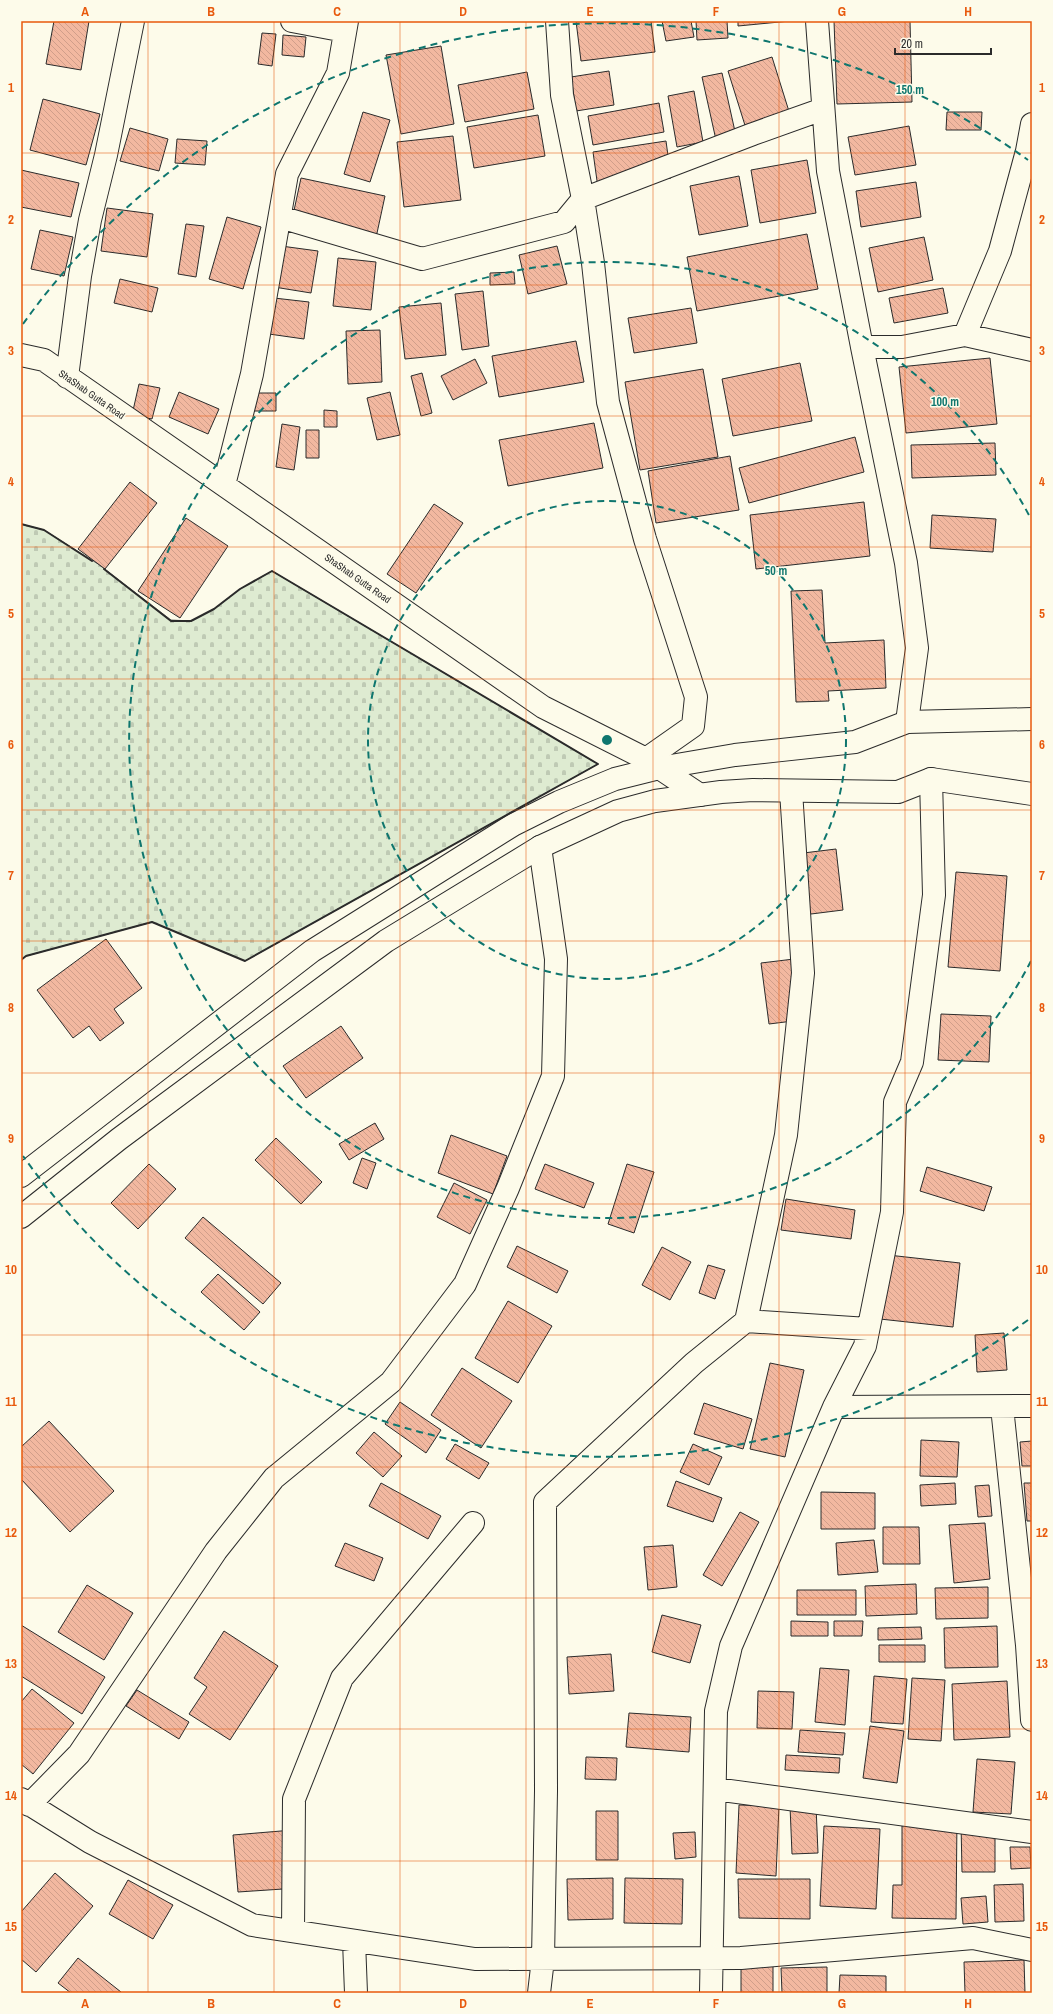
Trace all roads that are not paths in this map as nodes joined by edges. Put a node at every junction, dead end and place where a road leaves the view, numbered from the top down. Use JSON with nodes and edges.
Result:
{"nodes":[{"id":1,"x":133,"y":21,"type":"edge"},
{"id":2,"x":292,"y":21,"type":"edge"},
{"id":3,"x":556,"y":21,"type":"edge"},
{"id":4,"x":817,"y":21,"type":"edge"},
{"id":5,"x":346,"y":26,"type":"edge"},
{"id":6,"x":823,"y":110,"type":"junction"},
{"id":7,"x":1032,"y":124,"type":"edge"},
{"id":8,"x":583,"y":199,"type":"junction"},
{"id":9,"x":280,"y":217,"type":"junction"},
{"id":10,"x":965,"y":335,"type":"junction"},
{"id":11,"x":862,"y":347,"type":"junction"},
{"id":12,"x":1032,"y":350,"type":"edge"},
{"id":13,"x":21,"y":356,"type":"edge"},
{"id":14,"x":67,"y":377,"type":"junction"},
{"id":15,"x":224,"y":485,"type":"junction"},
{"id":16,"x":1032,"y":719,"type":"edge"},
{"id":17,"x":906,"y":722,"type":"junction"},
{"id":18,"x":653,"y":764,"type":"junction"},
{"id":19,"x":931,"y":779,"type":"junction"},
{"id":20,"x":791,"y":791,"type":"junction"},
{"id":21,"x":1032,"y":794,"type":"edge"},
{"id":22,"x":700,"y":795,"type":"junction"},
{"id":23,"x":540,"y":847,"type":"junction"},
{"id":24,"x":21,"y":1176,"type":"edge"},
{"id":25,"x":21,"y":1217,"type":"edge"},
{"id":26,"x":746,"y":1321,"type":"junction"},
{"id":27,"x":868,"y":1329,"type":"junction"},
{"id":28,"x":1032,"y":1406,"type":"edge"},
{"id":29,"x":834,"y":1407,"type":"junction"},
{"id":30,"x":1002,"y":1407,"type":"junction"},
{"id":31,"x":473,"y":1524,"type":"dead end"},
{"id":32,"x":1032,"y":1720,"type":"edge"},
{"id":33,"x":715,"y":1789,"type":"junction"},
{"id":34,"x":25,"y":1802,"type":"edge"},
{"id":35,"x":1032,"y":1832,"type":"edge"},
{"id":36,"x":293,"y":1931,"type":"junction"},
{"id":37,"x":354,"y":1941,"type":"junction"},
{"id":38,"x":1032,"y":1950,"type":"edge"},
{"id":39,"x":542,"y":1959,"type":"junction"},
{"id":40,"x":712,"y":1959,"type":"junction"},
{"id":41,"x":356,"y":1993,"type":"edge"},
{"id":42,"x":539,"y":1993,"type":"edge"},
{"id":43,"x":711,"y":1993,"type":"edge"}],
"edges":[{"from":1,"to":14,"type":"main road"},
{"from":2,"to":5,"type":"main road"},
{"from":3,"to":8,"type":"main road"},
{"from":4,"to":6,"type":"main road"},
{"from":5,"to":9,"type":"main road"},
{"from":6,"to":8,"type":"main road"},
{"from":6,"to":11,"type":"main road"},
{"from":7,"to":10,"type":"main road"},
{"from":8,"to":9,"type":"main road"},
{"from":8,"to":18,"type":"main road"},
{"from":9,"to":15,"type":"main road"},
{"from":10,"to":11,"type":"main road"},
{"from":10,"to":12,"type":"main road"},
{"from":11,"to":17,"type":"main road"},
{"from":13,"to":14,"type":"main road","name":"ShaShab Gutta Road"},
{"from":14,"to":15,"type":"main road","name":"ShaShab Gutta Road"},
{"from":15,"to":18,"type":"main road","name":"ShaShab Gutta Road"},
{"from":16,"to":17,"type":"main road"},
{"from":17,"to":18,"type":"main road"},
{"from":18,"to":22,"type":"main road","name":"ShaShab Gutta Road"},
{"from":18,"to":24,"type":"main road"},
{"from":19,"to":20,"type":"main road"},
{"from":19,"to":21,"type":"main road"},
{"from":19,"to":27,"type":"main road"},
{"from":20,"to":22,"type":"main road"},
{"from":20,"to":26,"type":"main road"},
{"from":22,"to":23,"type":"main road"},
{"from":23,"to":25,"type":"main road"},
{"from":23,"to":34,"type":"main road"},
{"from":26,"to":27,"type":"main road"},
{"from":26,"to":39,"type":"main road"},
{"from":27,"to":29,"type":"main road"},
{"from":28,"to":30,"type":"main road"},
{"from":29,"to":30,"type":"main road"},
{"from":29,"to":33,"type":"main road"},
{"from":30,"to":32,"type":"main road"},
{"from":31,"to":36,"type":"main road"},
{"from":33,"to":35,"type":"main road"},
{"from":33,"to":40,"type":"main road"},
{"from":34,"to":36,"type":"main road"},
{"from":36,"to":37,"type":"main road"},
{"from":37,"to":39,"type":"main road"},
{"from":37,"to":41,"type":"main road"},
{"from":38,"to":40,"type":"main road"},
{"from":39,"to":40,"type":"main road"},
{"from":39,"to":42,"type":"main road"},
{"from":40,"to":43,"type":"main road"}]}
